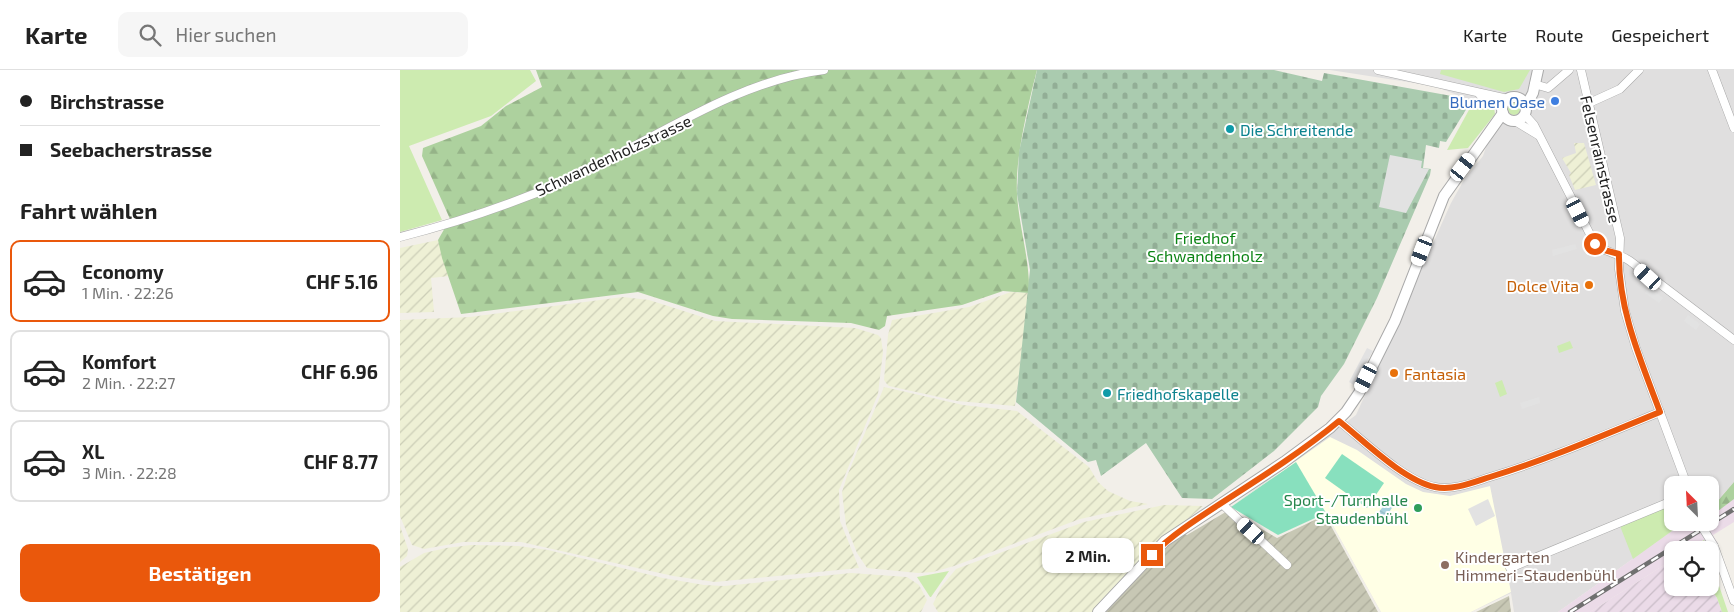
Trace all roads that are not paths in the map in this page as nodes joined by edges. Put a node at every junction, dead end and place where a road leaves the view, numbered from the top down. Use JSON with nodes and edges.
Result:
{"nodes":[{"id":1,"x":824,"y":70,"type":"edge"},
{"id":2,"x":1378,"y":70,"type":"edge"},
{"id":3,"x":1538,"y":70,"type":"edge"},
{"id":4,"x":1569,"y":70,"type":"edge"},
{"id":5,"x":1580,"y":70,"type":"edge"},
{"id":6,"x":1639,"y":70,"type":"edge"},
{"id":7,"x":1712,"y":70,"type":"edge"},
{"id":8,"x":1534,"y":84,"type":"junction"},
{"id":9,"x":1508,"y":104,"type":"junction"},
{"id":10,"x":1587,"y":104,"type":"junction"},
{"id":11,"x":1730,"y":107,"type":"edge"},
{"id":12,"x":1525,"y":110,"type":"junction"},
{"id":13,"x":1513,"y":121,"type":"junction"},
{"id":14,"x":1734,"y":128,"type":"edge"},
{"id":15,"x":1540,"y":136,"type":"junction"},
{"id":16,"x":1482,"y":142,"type":"junction"},
{"id":17,"x":400,"y":237,"type":"edge"},
{"id":18,"x":1619,"y":254,"type":"junction"},
{"id":19,"x":1734,"y":340,"type":"edge"},
{"id":20,"x":1660,"y":412,"type":"junction"},
{"id":21,"x":1339,"y":421,"type":"junction"},
{"id":22,"x":1683,"y":476,"type":"edge"},
{"id":23,"x":1221,"y":503,"type":"junction"},
{"id":24,"x":1664,"y":504,"type":"edge"},
{"id":25,"x":1705,"y":531,"type":"edge"},
{"id":26,"x":1288,"y":565,"type":"dead end"},
{"id":27,"x":1510,"y":568,"type":"dead end"},
{"id":28,"x":1734,"y":601,"type":"edge"},
{"id":29,"x":1098,"y":612,"type":"edge"}],
"edges":[{"from":1,"to":17,"type":"street","name":"Schwandenholzstrasse"},
{"from":2,"to":9,"type":"street"},
{"from":3,"to":8,"type":"street"},
{"from":4,"to":8,"type":"street"},
{"from":5,"to":10,"type":"street","name":"Felsenrainstrasse"},
{"from":6,"to":10,"type":"street"},
{"from":7,"to":11,"type":"street"},
{"from":8,"to":9,"type":"street"},
{"from":8,"to":12,"type":"street"},
{"from":9,"to":12,"type":"street"},
{"from":9,"to":13,"type":"street"},
{"from":9,"to":16,"type":"street"},
{"from":10,"to":18,"type":"street","name":"Felsenrainstrasse"},
{"from":11,"to":14,"type":"street"},
{"from":12,"to":13,"type":"street"},
{"from":12,"to":15,"type":"street"},
{"from":13,"to":15,"type":"street"},
{"from":13,"to":16,"type":"street"},
{"from":15,"to":18,"type":"street"},
{"from":16,"to":21,"type":"street"},
{"from":18,"to":19,"type":"street"},
{"from":18,"to":20,"type":"street","name":"Felsenrainstrasse"},
{"from":20,"to":21,"type":"street"},
{"from":20,"to":22,"type":"street","name":"Felsenrainstrasse"},
{"from":21,"to":23,"type":"street"},
{"from":23,"to":26,"type":"street"},
{"from":23,"to":29,"type":"street"},
{"from":24,"to":27,"type":"street"},
{"from":25,"to":28,"type":"street","bridge":true}]}
